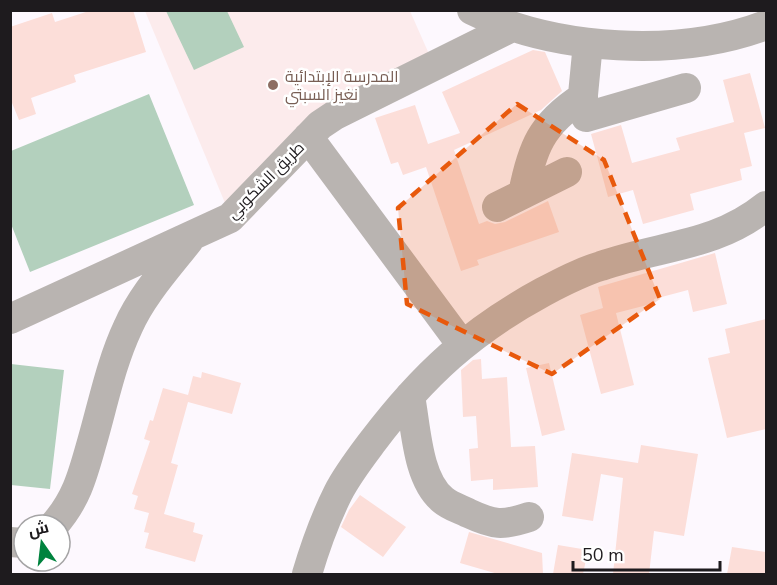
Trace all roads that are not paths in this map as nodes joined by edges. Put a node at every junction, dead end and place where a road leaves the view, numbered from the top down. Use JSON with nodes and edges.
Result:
{"nodes":[{"id":1,"x":472,"y":10,"type":"edge"},
{"id":2,"x":766,"y":25,"type":"edge"},
{"id":3,"x":512,"y":27,"type":"junction"},
{"id":4,"x":588,"y":43,"type":"junction"},
{"id":5,"x":686,"y":88,"type":"dead end"},
{"id":6,"x":583,"y":97,"type":"junction"},
{"id":7,"x":308,"y":137,"type":"junction"},
{"id":8,"x":567,"y":172,"type":"dead end"},
{"id":9,"x":766,"y":206,"type":"edge"},
{"id":10,"x":193,"y":235,"type":"junction"},
{"id":11,"x":10,"y":319,"type":"edge"},
{"id":12,"x":462,"y":345,"type":"junction"},
{"id":13,"x":410,"y":396,"type":"junction"},
{"id":14,"x":63,"y":513,"type":"edge"},
{"id":15,"x":529,"y":516,"type":"dead end"},
{"id":16,"x":307,"y":574,"type":"edge"}],
"edges":[{"from":1,"to":3,"type":"street"},
{"from":2,"to":4,"type":"street"},
{"from":3,"to":4,"type":"street"},
{"from":3,"to":7,"type":"street","name":"طريق الشكوبي"},
{"from":4,"to":6,"type":"street"},
{"from":5,"to":6,"type":"street"},
{"from":6,"to":8,"type":"street"},
{"from":7,"to":10,"type":"street","name":"طريق الشكوبي"},
{"from":7,"to":12,"type":"street"},
{"from":9,"to":12,"type":"street"},
{"from":10,"to":11,"type":"street","name":"طريق الشكوبي"},
{"from":10,"to":14,"type":"street"},
{"from":12,"to":13,"type":"street"},
{"from":13,"to":15,"type":"street"},
{"from":13,"to":16,"type":"street"}]}
